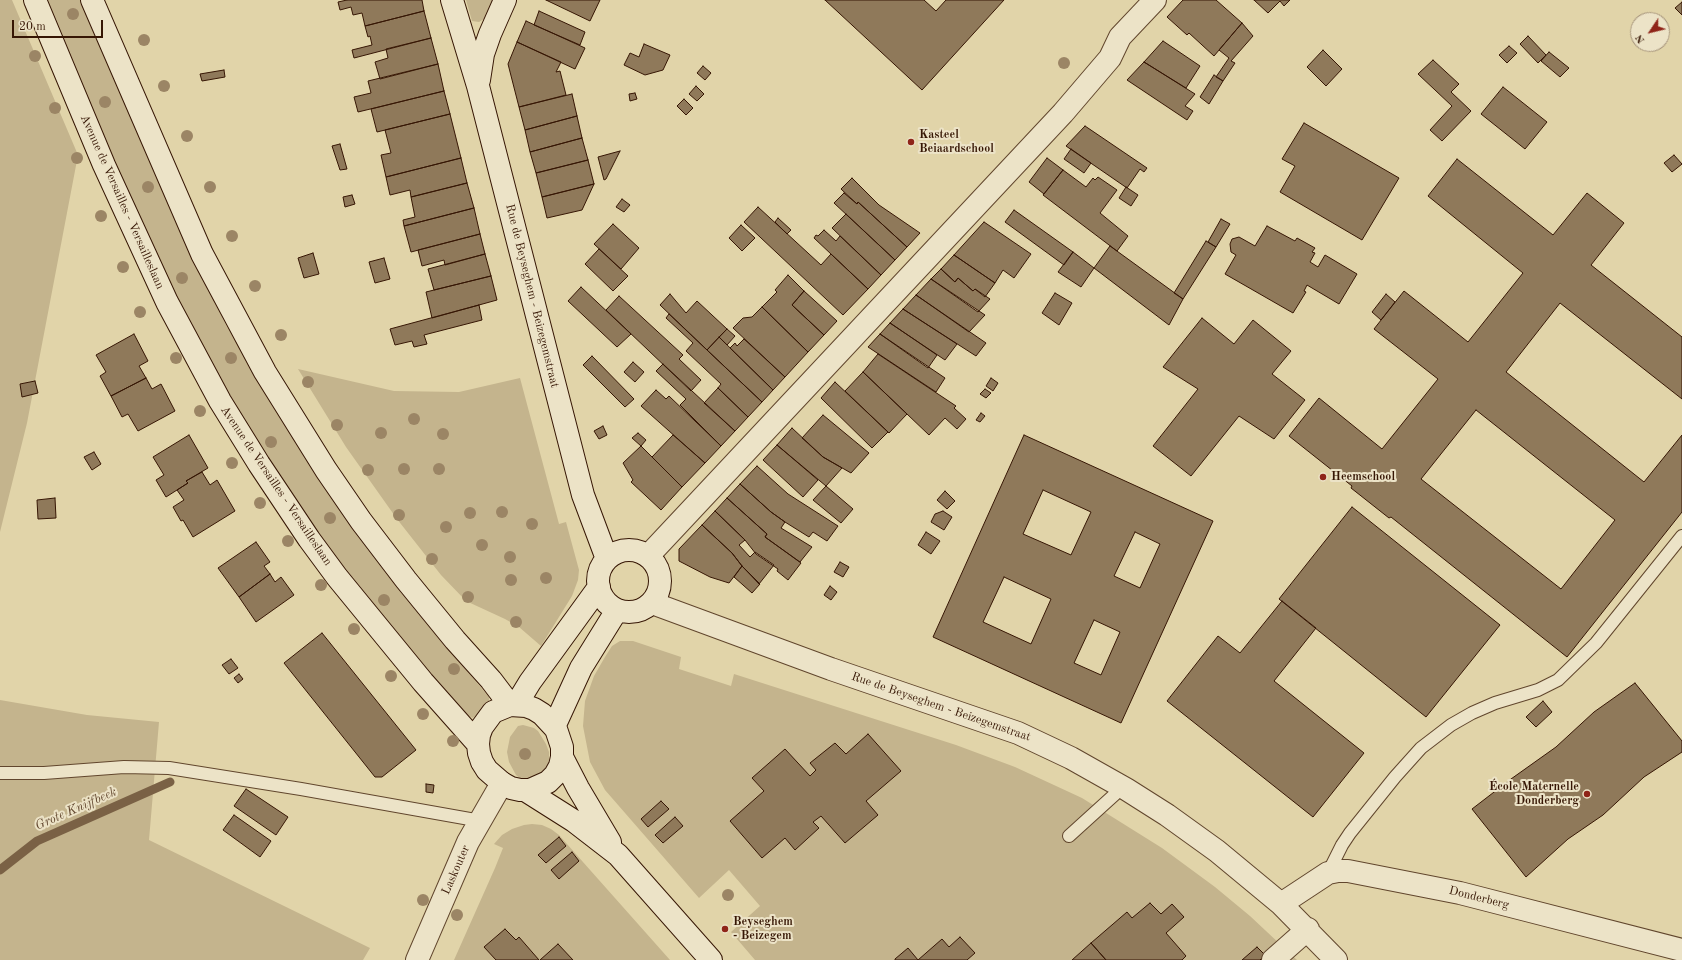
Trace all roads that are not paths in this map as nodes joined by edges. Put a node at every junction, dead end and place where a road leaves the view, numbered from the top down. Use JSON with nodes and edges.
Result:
{"nodes":[{"id":1,"x":35,"y":0,"type":"edge"},
{"id":2,"x":92,"y":0,"type":"edge"},
{"id":3,"x":452,"y":0,"type":"edge"},
{"id":4,"x":505,"y":0,"type":"edge"},
{"id":5,"x":1154,"y":0,"type":"edge"},
{"id":6,"x":461,"y":32,"type":"junction"},
{"id":7,"x":490,"y":34,"type":"junction"},
{"id":8,"x":478,"y":86,"type":"junction"},
{"id":9,"x":1682,"y":536,"type":"edge"},
{"id":10,"x":648,"y":556,"type":"junction"},
{"id":11,"x":607,"y":559,"type":"junction"},
{"id":12,"x":599,"y":587,"type":"junction"},
{"id":13,"x":652,"y":603,"type":"junction"},
{"id":14,"x":617,"y":610,"type":"junction"},
{"id":15,"x":513,"y":705,"type":"junction"},
{"id":16,"x":554,"y":727,"type":"junction"},
{"id":17,"x":478,"y":744,"type":"junction"},
{"id":18,"x":562,"y":757,"type":"junction"},
{"id":19,"x":0,"y":773,"type":"edge"},
{"id":20,"x":502,"y":783,"type":"junction"},
{"id":21,"x":1123,"y":787,"type":"junction"},
{"id":22,"x":524,"y":790,"type":"junction"},
{"id":23,"x":480,"y":821,"type":"junction"},
{"id":24,"x":1069,"y":836,"type":"dead end"},
{"id":25,"x":618,"y":855,"type":"junction"},
{"id":26,"x":1328,"y":873,"type":"junction"},
{"id":27,"x":1281,"y":904,"type":"junction"},
{"id":28,"x":1308,"y":929,"type":"junction"},
{"id":29,"x":1682,"y":950,"type":"edge"},
{"id":30,"x":417,"y":960,"type":"edge"},
{"id":31,"x":711,"y":960,"type":"edge"},
{"id":32,"x":1273,"y":960,"type":"edge"},
{"id":33,"x":1336,"y":960,"type":"edge"}],
"edges":[{"from":1,"to":17,"type":"street","name":"Avenue de Versailles - Versailleslaan"},
{"from":2,"to":15,"type":"street"},
{"from":3,"to":6,"type":"street","name":"Rue de Beyseghem - Beizegemstraat"},
{"from":4,"to":7,"type":"street"},
{"from":5,"to":10,"type":"street"},
{"from":6,"to":7,"type":"street"},
{"from":6,"to":8,"type":"street","name":"Rue de Beyseghem - Beizegemstraat"},
{"from":7,"to":8,"type":"street"},
{"from":8,"to":11,"type":"street","name":"Rue de Beyseghem - Beizegemstraat"},
{"from":9,"to":26,"type":"lane"},
{"from":10,"to":11,"type":"street"},
{"from":10,"to":13,"type":"street"},
{"from":11,"to":12,"type":"street"},
{"from":12,"to":14,"type":"street"},
{"from":12,"to":15,"type":"street"},
{"from":13,"to":14,"type":"street"},
{"from":13,"to":21,"type":"street","name":"Rue de Beyseghem - Beizegemstraat"},
{"from":14,"to":16,"type":"street"},
{"from":15,"to":16,"type":"street"},
{"from":15,"to":17,"type":"street"},
{"from":16,"to":18,"type":"street"},
{"from":17,"to":20,"type":"street"},
{"from":18,"to":22,"type":"street"},
{"from":18,"to":25,"type":"street"},
{"from":19,"to":23,"type":"lane"},
{"from":20,"to":22,"type":"street"},
{"from":20,"to":23,"type":"street","name":"Laskouter"},
{"from":21,"to":24,"type":"lane"},
{"from":21,"to":27,"type":"street","name":"Rue de Beyseghem - Beizegemstraat"},
{"from":22,"to":25,"type":"street"},
{"from":23,"to":30,"type":"street","name":"Laskouter"},
{"from":25,"to":31,"type":"street"},
{"from":26,"to":27,"type":"street","name":"Donderberg"},
{"from":26,"to":29,"type":"street","name":"Donderberg"},
{"from":27,"to":28,"type":"street","name":"Rue de Beyseghem - Beizegemstraat"},
{"from":28,"to":32,"type":"street"},
{"from":28,"to":33,"type":"street","name":"Rue de Beyseghem - Beizegemstraat"}]}
